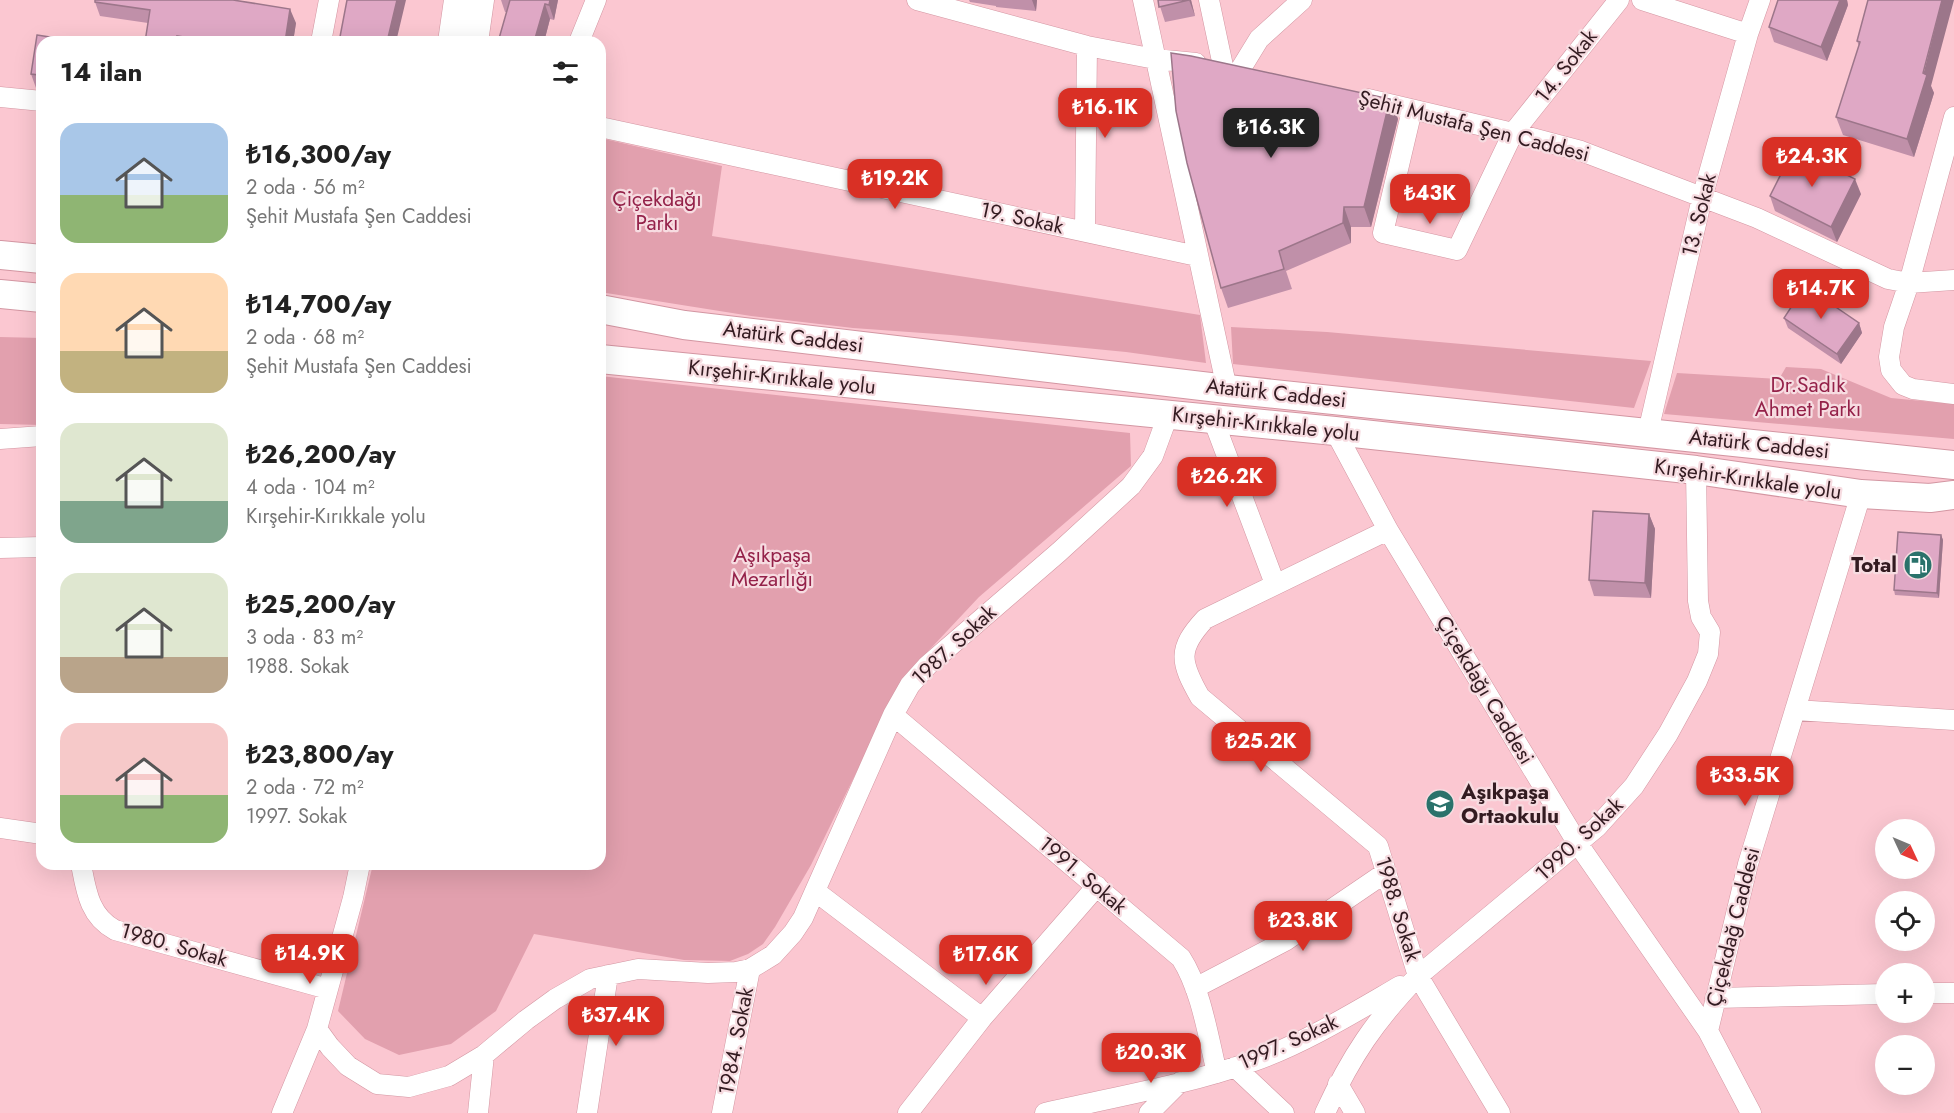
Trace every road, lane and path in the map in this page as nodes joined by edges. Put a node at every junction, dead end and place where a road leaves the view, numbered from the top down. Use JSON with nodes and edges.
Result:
{"nodes":[{"id":1,"x":329,"y":0,"type":"edge"},
{"id":2,"x":457,"y":0,"type":"edge"},
{"id":3,"x":481,"y":0,"type":"edge"},
{"id":4,"x":596,"y":0,"type":"edge"},
{"id":5,"x":917,"y":0,"type":"edge"},
{"id":6,"x":1143,"y":0,"type":"edge"},
{"id":7,"x":1209,"y":0,"type":"edge"},
{"id":8,"x":1302,"y":0,"type":"edge"},
{"id":9,"x":1619,"y":0,"type":"edge"},
{"id":10,"x":1642,"y":0,"type":"edge"},
{"id":11,"x":1760,"y":0,"type":"edge"},
{"id":12,"x":1748,"y":34,"type":"junction"},
{"id":13,"x":322,"y":36,"type":"edge"},
{"id":14,"x":452,"y":36,"type":"edge"},
{"id":15,"x":476,"y":36,"type":"edge"},
{"id":16,"x":581,"y":36,"type":"edge"},
{"id":17,"x":1087,"y":46,"type":"junction"},
{"id":18,"x":1155,"y":59,"type":"junction"},
{"id":19,"x":1232,"y":68,"type":"junction"},
{"id":20,"x":1262,"y":75,"type":"edge"},
{"id":21,"x":1347,"y":94,"type":"edge"},
{"id":22,"x":0,"y":97,"type":"edge"},
{"id":23,"x":36,"y":100,"type":"edge"},
{"id":24,"x":1412,"y":110,"type":"junction"},
{"id":25,"x":1954,"y":117,"type":"edge"},
{"id":26,"x":606,"y":128,"type":"edge"},
{"id":27,"x":1513,"y":133,"type":"junction"},
{"id":28,"x":1702,"y":198,"type":"junction"},
{"id":29,"x":1085,"y":231,"type":"junction"},
{"id":30,"x":0,"y":255,"type":"edge"},
{"id":31,"x":1197,"y":256,"type":"junction"},
{"id":32,"x":36,"y":258,"type":"edge"},
{"id":33,"x":1954,"y":280,"type":"edge"},
{"id":34,"x":1909,"y":283,"type":"junction"},
{"id":35,"x":0,"y":294,"type":"edge"},
{"id":36,"x":36,"y":297,"type":"edge"},
{"id":37,"x":606,"y":310,"type":"edge"},
{"id":38,"x":606,"y":360,"type":"edge"},
{"id":39,"x":1227,"y":389,"type":"junction"},
{"id":40,"x":1954,"y":394,"type":"edge"},
{"id":41,"x":1168,"y":415,"type":"junction"},
{"id":42,"x":1213,"y":419,"type":"junction"},
{"id":43,"x":1335,"y":431,"type":"junction"},
{"id":44,"x":1648,"y":432,"type":"junction"},
{"id":45,"x":36,"y":436,"type":"edge"},
{"id":46,"x":0,"y":439,"type":"edge"},
{"id":47,"x":1950,"y":464,"type":"edge"},
{"id":48,"x":1696,"y":470,"type":"junction"},
{"id":49,"x":1861,"y":494,"type":"junction"},
{"id":50,"x":1946,"y":501,"type":"edge"},
{"id":51,"x":1388,"y":530,"type":"junction"},
{"id":52,"x":36,"y":547,"type":"edge"},
{"id":53,"x":0,"y":548,"type":"edge"},
{"id":54,"x":1275,"y":584,"type":"junction"},
{"id":55,"x":1795,"y":710,"type":"junction"},
{"id":56,"x":893,"y":715,"type":"junction"},
{"id":57,"x":1954,"y":720,"type":"edge"},
{"id":58,"x":0,"y":828,"type":"edge"},
{"id":59,"x":36,"y":833,"type":"edge"},
{"id":60,"x":1578,"y":844,"type":"junction"},
{"id":61,"x":82,"y":870,"type":"edge"},
{"id":62,"x":356,"y":870,"type":"edge"},
{"id":63,"x":1385,"y":873,"type":"junction"},
{"id":64,"x":1097,"y":886,"type":"junction"},
{"id":65,"x":815,"y":891,"type":"junction"},
{"id":66,"x":750,"y":969,"type":"junction"},
{"id":67,"x":608,"y":975,"type":"junction"},
{"id":68,"x":1418,"y":976,"type":"junction"},
{"id":69,"x":328,"y":988,"type":"junction"},
{"id":70,"x":1195,"y":988,"type":"junction"},
{"id":71,"x":1935,"y":993,"type":"edge"},
{"id":72,"x":1954,"y":993,"type":"edge"},
{"id":73,"x":1875,"y":994,"type":"edge"},
{"id":74,"x":1715,"y":998,"type":"junction"},
{"id":75,"x":982,"y":1018,"type":"junction"},
{"id":76,"x":317,"y":1029,"type":"junction"},
{"id":77,"x":1708,"y":1031,"type":"junction"},
{"id":78,"x":484,"y":1055,"type":"junction"},
{"id":79,"x":1226,"y":1070,"type":"junction"},
{"id":80,"x":1180,"y":1082,"type":"junction"},
{"id":81,"x":1338,"y":1084,"type":"junction"},
{"id":82,"x":282,"y":1113,"type":"edge"},
{"id":83,"x":478,"y":1113,"type":"edge"},
{"id":84,"x":587,"y":1113,"type":"edge"},
{"id":85,"x":722,"y":1113,"type":"edge"},
{"id":86,"x":908,"y":1113,"type":"edge"},
{"id":87,"x":1045,"y":1113,"type":"edge"},
{"id":88,"x":1149,"y":1113,"type":"edge"},
{"id":89,"x":1284,"y":1113,"type":"edge"},
{"id":90,"x":1325,"y":1113,"type":"edge"},
{"id":91,"x":1355,"y":1113,"type":"edge"},
{"id":92,"x":1500,"y":1113,"type":"edge"},
{"id":93,"x":1751,"y":1113,"type":"edge"}],
"edges":[{"from":1,"to":13,"type":"street"},
{"from":2,"to":14,"type":"main road"},
{"from":3,"to":15,"type":"main road"},
{"from":4,"to":16,"type":"street"},
{"from":5,"to":17,"type":"street"},
{"from":6,"to":18,"type":"street"},
{"from":7,"to":19,"type":"street"},
{"from":8,"to":19,"type":"street"},
{"from":9,"to":27,"type":"street","name":"14. Sokak"},
{"from":10,"to":12,"type":"street"},
{"from":11,"to":12,"type":"street","name":"13. Sokak"},
{"from":12,"to":28,"type":"street","name":"13. Sokak"},
{"from":17,"to":18,"type":"street"},
{"from":17,"to":29,"type":"street"},
{"from":18,"to":19,"type":"street"},
{"from":18,"to":31,"type":"street"},
{"from":19,"to":20,"type":"street"},
{"from":21,"to":24,"type":"street","name":"Şehit Mustafa Şen Caddesi"},
{"from":22,"to":23,"type":"street"},
{"from":24,"to":27,"type":"street","name":"Şehit Mustafa Şen Caddesi"},
{"from":24,"to":27,"type":"street","name":"14. Sokak"},
{"from":25,"to":34,"type":"street"},
{"from":26,"to":29,"type":"street","name":"19. Sokak"},
{"from":27,"to":28,"type":"street","name":"Şehit Mustafa Şen Caddesi"},
{"from":28,"to":34,"type":"street","name":"Şehit Mustafa Şen Caddesi"},
{"from":28,"to":44,"type":"street","name":"13. Sokak"},
{"from":29,"to":31,"type":"street","name":"19. Sokak"},
{"from":30,"to":32,"type":"highway"},
{"from":31,"to":39,"type":"street"},
{"from":33,"to":34,"type":"street","name":"Şehit Mustafa Şen Caddesi"},
{"from":34,"to":40,"type":"street"},
{"from":35,"to":36,"type":"highway"},
{"from":37,"to":39,"type":"highway","name":"Atatürk Caddesi"},
{"from":38,"to":41,"type":"highway","name":"Kırşehir-Kırıkkale yolu"},
{"from":39,"to":44,"type":"highway","name":"Atatürk Caddesi"},
{"from":41,"to":42,"type":"highway","name":"Kırşehir-Kırıkkale yolu"},
{"from":41,"to":56,"type":"street","name":"1987. Sokak"},
{"from":42,"to":43,"type":"highway","name":"Kırşehir-Kırıkkale yolu"},
{"from":42,"to":54,"type":"street"},
{"from":43,"to":48,"type":"highway","name":"Kırşehir-Kırıkkale yolu"},
{"from":43,"to":51,"type":"street","name":"Çiçekdağı Caddesi"},
{"from":44,"to":47,"type":"highway","name":"Atatürk Caddesi"},
{"from":45,"to":46,"type":"street"},
{"from":48,"to":49,"type":"highway","name":"Kırşehir-Kırıkkale yolu"},
{"from":48,"to":60,"type":"street","name":"1990. Sokak"},
{"from":49,"to":50,"type":"highway","name":"Kırşehir-Kırıkkale yolu"},
{"from":49,"to":55,"type":"street","name":"Çiçekdağ Caddesi"},
{"from":51,"to":54,"type":"street","name":"1988. Sokak"},
{"from":51,"to":60,"type":"street","name":"Çiçekdağı Caddesi"},
{"from":52,"to":53,"type":"street"},
{"from":54,"to":63,"type":"street","name":"1988. Sokak"},
{"from":55,"to":57,"type":"street"},
{"from":55,"to":74,"type":"street","name":"Çiçekdağ Caddesi"},
{"from":56,"to":64,"type":"street","name":"1991. Sokak"},
{"from":56,"to":65,"type":"street","name":"1987. Sokak"},
{"from":58,"to":59,"type":"street"},
{"from":60,"to":68,"type":"street","name":"1990. Sokak"},
{"from":60,"to":77,"type":"street","name":"Çiçekdağı Caddesi"},
{"from":61,"to":69,"type":"street","name":"1980. Sokak"},
{"from":62,"to":69,"type":"street"},
{"from":63,"to":68,"type":"street","name":"1988. Sokak"},
{"from":63,"to":70,"type":"street"},
{"from":64,"to":70,"type":"street","name":"1991. Sokak"},
{"from":64,"to":75,"type":"street"},
{"from":65,"to":66,"type":"street","name":"1987. Sokak"},
{"from":65,"to":75,"type":"street"},
{"from":66,"to":67,"type":"street"},
{"from":66,"to":85,"type":"street","name":"1984. Sokak"},
{"from":67,"to":78,"type":"street"},
{"from":67,"to":84,"type":"street"},
{"from":68,"to":79,"type":"street","name":"1997. Sokak"},
{"from":68,"to":81,"type":"street","name":"1990. Sokak"},
{"from":68,"to":92,"type":"street","name":"1988. Sokak"},
{"from":69,"to":76,"type":"street"},
{"from":70,"to":79,"type":"street","name":"1991. Sokak"},
{"from":71,"to":72,"type":"street"},
{"from":73,"to":74,"type":"street"},
{"from":74,"to":77,"type":"street","name":"Çiçekdağ Caddesi"},
{"from":75,"to":86,"type":"street"},
{"from":76,"to":78,"type":"street"},
{"from":76,"to":82,"type":"street"},
{"from":77,"to":93,"type":"street","name":"Çiçekdağ Caddesi"},
{"from":78,"to":83,"type":"street"},
{"from":79,"to":80,"type":"street","name":"1997. Sokak"},
{"from":79,"to":89,"type":"street"},
{"from":80,"to":87,"type":"street","name":"1997. Sokak"},
{"from":80,"to":88,"type":"street"},
{"from":81,"to":90,"type":"street","name":"1990. Sokak"},
{"from":81,"to":91,"type":"street"}]}
